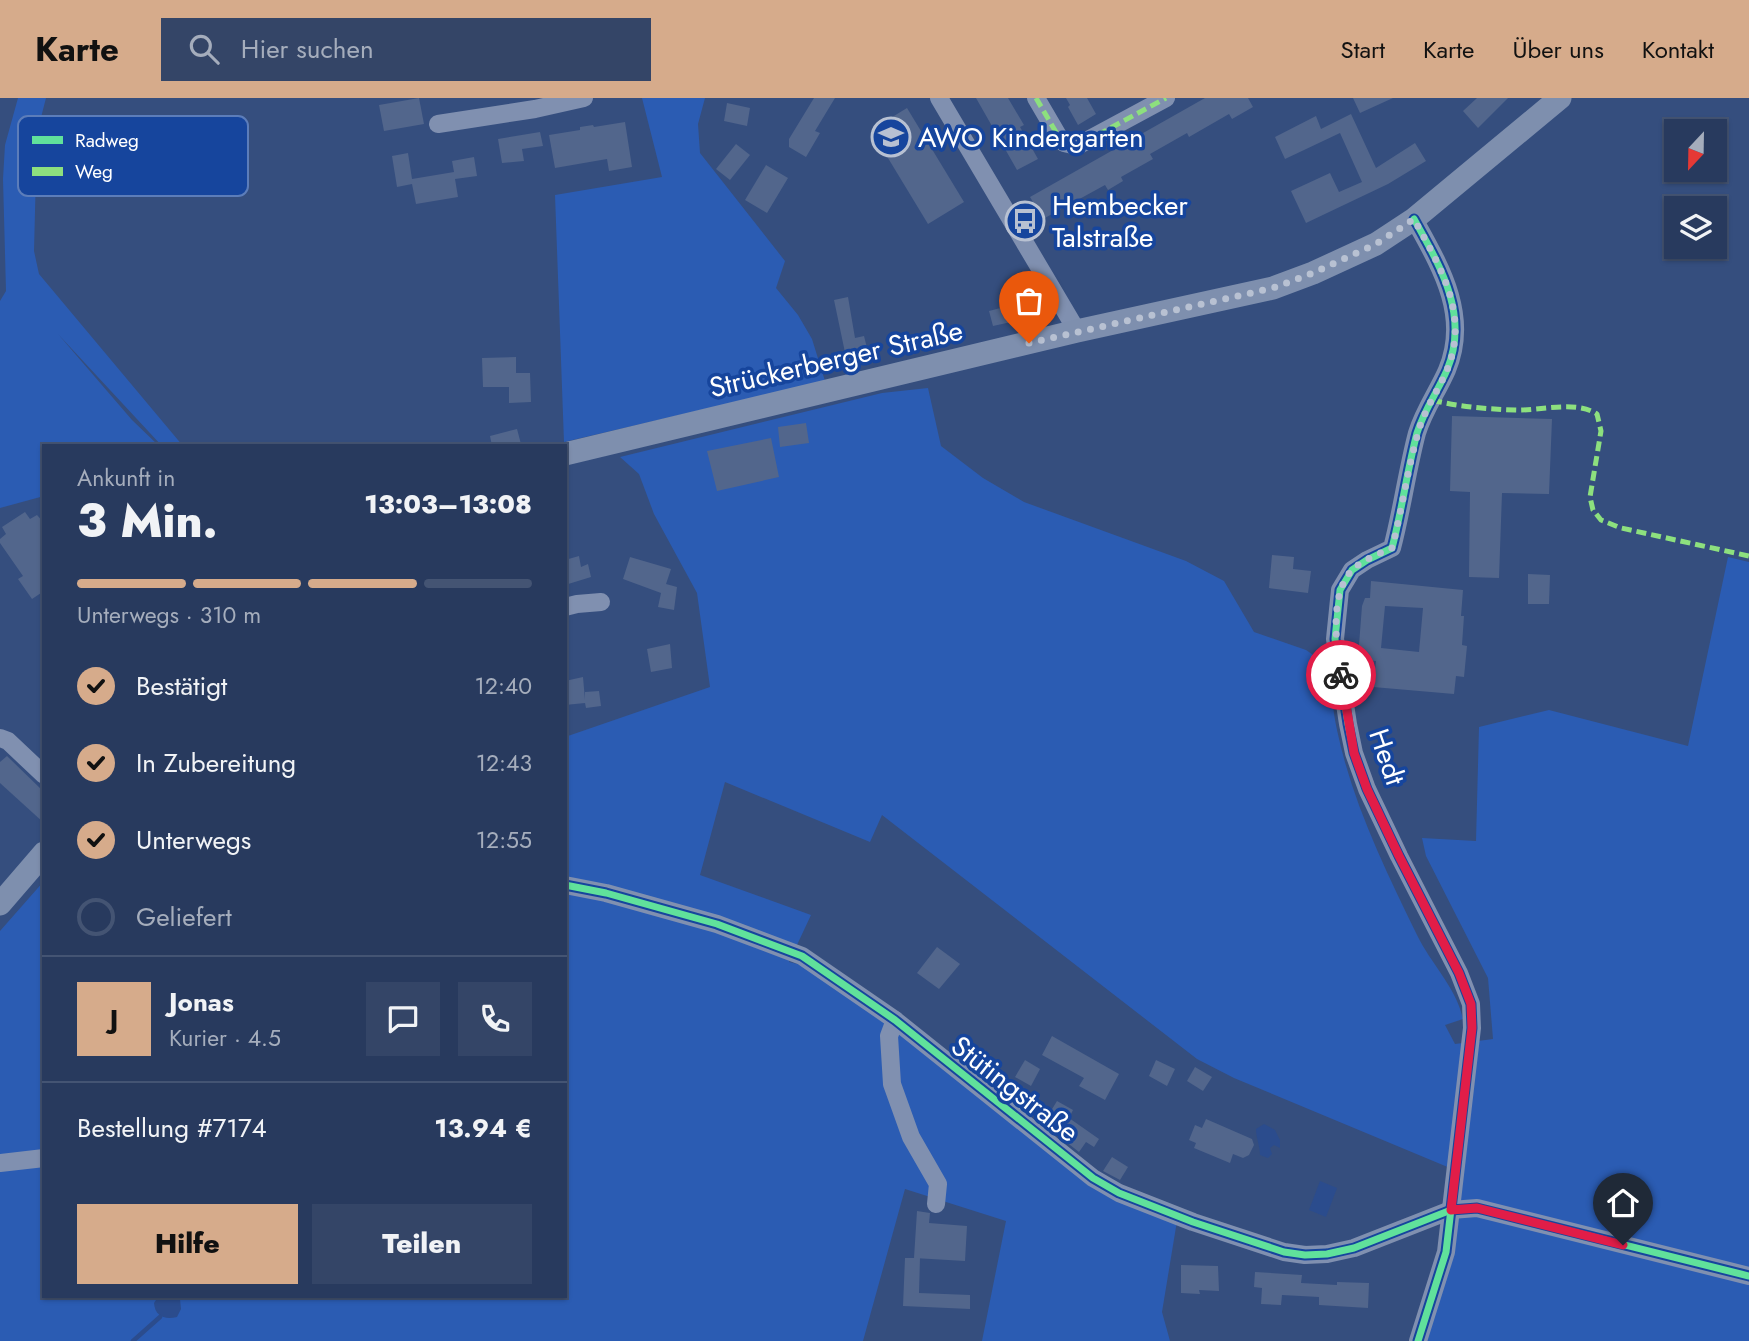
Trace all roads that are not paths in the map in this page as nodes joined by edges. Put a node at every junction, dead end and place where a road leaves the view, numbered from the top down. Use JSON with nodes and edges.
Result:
{"nodes":[{"id":1,"x":584,"y":98,"type":"edge"},
{"id":2,"x":939,"y":98,"type":"edge"},
{"id":3,"x":1036,"y":98,"type":"edge"},
{"id":4,"x":1166,"y":98,"type":"edge"},
{"id":5,"x":1560,"y":98,"type":"edge"},
{"id":6,"x":534,"y":104,"type":"edge"},
{"id":7,"x":438,"y":124,"type":"dead end"},
{"id":8,"x":1414,"y":219,"type":"junction"},
{"id":9,"x":1077,"y":331,"type":"junction"},
{"id":10,"x":567,"y":454,"type":"edge"},
{"id":11,"x":601,"y":602,"type":"dead end"},
{"id":12,"x":567,"y":606,"type":"edge"},
{"id":13,"x":0,"y":738,"type":"edge"},
{"id":14,"x":42,"y":773,"type":"edge"},
{"id":15,"x":42,"y":855,"type":"edge"},
{"id":16,"x":567,"y":885,"type":"edge"},
{"id":17,"x":0,"y":904,"type":"edge"},
{"id":18,"x":895,"y":1020,"type":"junction"},
{"id":19,"x":42,"y":1158,"type":"edge"},
{"id":20,"x":0,"y":1163,"type":"edge"},
{"id":21,"x":936,"y":1204,"type":"dead end"},
{"id":22,"x":1451,"y":1210,"type":"junction"},
{"id":23,"x":1749,"y":1276,"type":"edge"},
{"id":24,"x":1418,"y":1341,"type":"edge"}],
"edges":[{"from":1,"to":6,"type":"street"},
{"from":2,"to":9,"type":"street"},
{"from":3,"to":4,"type":"street"},
{"from":5,"to":8,"type":"main road","name":"Strückerberger Straße"},
{"from":6,"to":7,"type":"street"},
{"from":8,"to":9,"type":"main road","name":"Strückerberger Straße"},
{"from":8,"to":22,"type":"street","name":"Hedt"},
{"from":9,"to":10,"type":"main road","name":"Strückerberger Straße"},
{"from":11,"to":12,"type":"street"},
{"from":13,"to":14,"type":"street"},
{"from":15,"to":17,"type":"main road"},
{"from":16,"to":18,"type":"street","name":"Stütingstraße"},
{"from":18,"to":21,"type":"street"},
{"from":18,"to":22,"type":"street","name":"Stütingstraße"},
{"from":19,"to":20,"type":"street"},
{"from":22,"to":23,"type":"street","name":"Stütingstraße"},
{"from":22,"to":24,"type":"street"}]}
